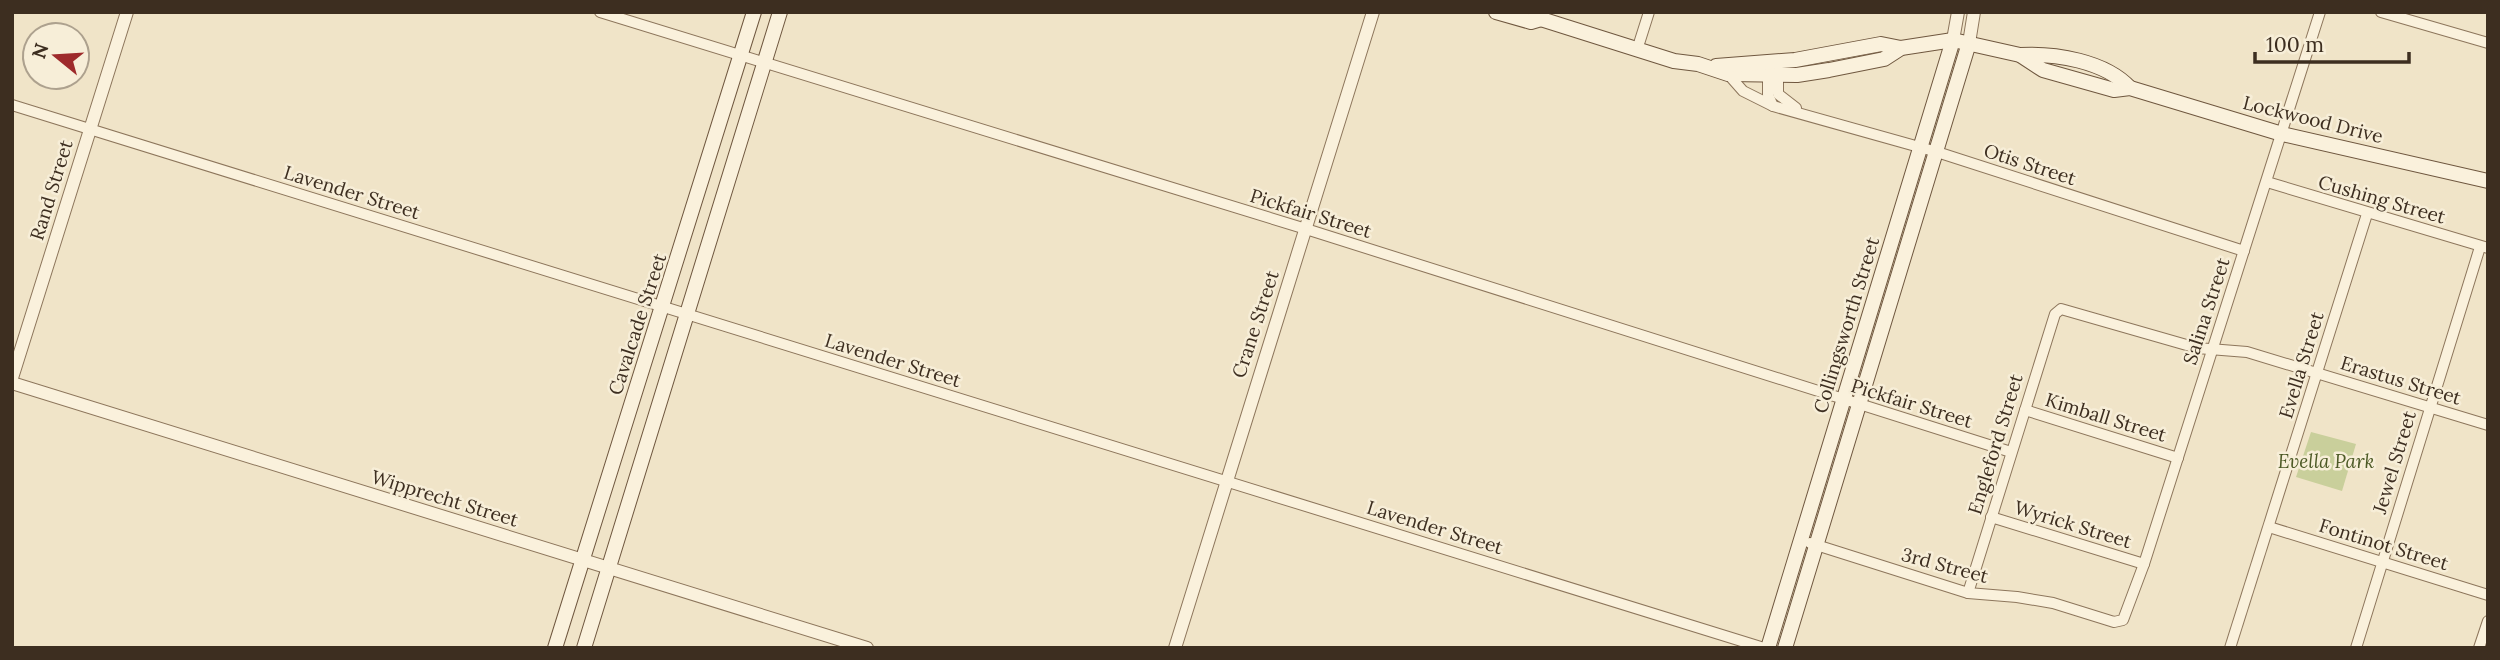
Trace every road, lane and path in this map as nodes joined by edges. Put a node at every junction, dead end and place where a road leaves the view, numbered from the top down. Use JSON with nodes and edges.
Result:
{"nodes":[{"id":1,"x":127,"y":12,"type":"edge"},
{"id":2,"x":600,"y":12,"type":"edge"},
{"id":3,"x":754,"y":12,"type":"edge"},
{"id":4,"x":780,"y":12,"type":"edge"},
{"id":5,"x":1373,"y":12,"type":"edge"},
{"id":6,"x":1496,"y":12,"type":"edge"},
{"id":7,"x":1649,"y":12,"type":"edge"},
{"id":8,"x":1958,"y":12,"type":"edge"},
{"id":9,"x":1974,"y":12,"type":"edge"},
{"id":10,"x":2320,"y":12,"type":"edge"},
{"id":11,"x":2381,"y":12,"type":"edge"},
{"id":12,"x":1538,"y":15,"type":"edge"},
{"id":13,"x":1953,"y":40,"type":"junction"},
{"id":14,"x":1969,"y":43,"type":"junction"},
{"id":15,"x":2488,"y":43,"type":"edge"},
{"id":16,"x":1637,"y":50,"type":"junction"},
{"id":17,"x":741,"y":56,"type":"junction"},
{"id":18,"x":765,"y":63,"type":"junction"},
{"id":19,"x":1707,"y":66,"type":"junction"},
{"id":20,"x":1773,"y":69,"type":"junction"},
{"id":21,"x":1728,"y":74,"type":"junction"},
{"id":22,"x":12,"y":105,"type":"edge"},
{"id":23,"x":1773,"y":106,"type":"junction"},
{"id":24,"x":1804,"y":113,"type":"junction"},
{"id":25,"x":90,"y":130,"type":"junction"},
{"id":26,"x":2282,"y":134,"type":"junction"},
{"id":27,"x":1921,"y":147,"type":"junction"},
{"id":28,"x":1937,"y":152,"type":"junction"},
{"id":29,"x":2472,"y":177,"type":"junction"},
{"id":30,"x":2488,"y":181,"type":"edge"},
{"id":31,"x":702,"y":182,"type":"junction"},
{"id":32,"x":2267,"y":182,"type":"junction"},
{"id":33,"x":725,"y":190,"type":"junction"},
{"id":34,"x":2488,"y":195,"type":"edge"},
{"id":35,"x":2367,"y":214,"type":"junction"},
{"id":36,"x":1306,"y":229,"type":"junction"},
{"id":37,"x":2484,"y":248,"type":"edge"},
{"id":38,"x":2244,"y":251,"type":"junction"},
{"id":39,"x":663,"y":308,"type":"junction"},
{"id":40,"x":2061,"y":309,"type":"joint"},
{"id":41,"x":686,"y":316,"type":"junction"},
{"id":42,"x":2212,"y":348,"type":"junction"},
{"id":43,"x":2317,"y":372,"type":"junction"},
{"id":44,"x":12,"y":381,"type":"edge"},
{"id":45,"x":1843,"y":400,"type":"junction"},
{"id":46,"x":1858,"y":406,"type":"junction"},
{"id":47,"x":2429,"y":407,"type":"junction"},
{"id":48,"x":2025,"y":410,"type":"junction"},
{"id":49,"x":2488,"y":425,"type":"edge"},
{"id":50,"x":622,"y":435,"type":"junction"},
{"id":51,"x":646,"y":443,"type":"junction"},
{"id":52,"x":2011,"y":452,"type":"junction"},
{"id":53,"x":2178,"y":458,"type":"junction"},
{"id":54,"x":1226,"y":480,"type":"junction"},
{"id":55,"x":1991,"y":517,"type":"junction"},
{"id":56,"x":2269,"y":527,"type":"junction"},
{"id":57,"x":1800,"y":540,"type":"junction"},
{"id":58,"x":1816,"y":545,"type":"junction"},
{"id":59,"x":582,"y":561,"type":"junction"},
{"id":60,"x":2382,"y":562,"type":"junction"},
{"id":61,"x":2144,"y":564,"type":"junction"},
{"id":62,"x":608,"y":569,"type":"junction"},
{"id":63,"x":1968,"y":593,"type":"junction"},
{"id":64,"x":2488,"y":595,"type":"edge"},
{"id":65,"x":2123,"y":620,"type":"joint"},
{"id":66,"x":2488,"y":621,"type":"edge"},
{"id":67,"x":555,"y":648,"type":"edge"},
{"id":68,"x":584,"y":648,"type":"edge"},
{"id":69,"x":867,"y":648,"type":"edge"},
{"id":70,"x":1175,"y":648,"type":"edge"},
{"id":71,"x":1766,"y":648,"type":"edge"},
{"id":72,"x":1785,"y":648,"type":"edge"},
{"id":73,"x":2230,"y":648,"type":"edge"},
{"id":74,"x":2356,"y":648,"type":"edge"},
{"id":75,"x":2479,"y":648,"type":"edge"}],
"edges":[{"from":1,"to":25,"type":"street","name":"Rand Street"},
{"from":2,"to":17,"type":"street","name":"Pickfair Street"},
{"from":3,"to":17,"type":"main road","name":"Cavalcade Street"},
{"from":4,"to":18,"type":"main road"},
{"from":5,"to":36,"type":"street","name":"Crane Street"},
{"from":6,"to":12,"type":"main road","name":"Lockwood Drive"},
{"from":7,"to":16,"type":"street"},
{"from":8,"to":13,"type":"street","name":"Collingsworth Street"},
{"from":9,"to":14,"type":"street","name":"Collingsworth Street"},
{"from":10,"to":26,"type":"street","name":"Salina Street"},
{"from":11,"to":15,"type":"street"},
{"from":12,"to":16,"type":"main road","name":"Lockwood Drive"},
{"from":13,"to":14,"type":"main road","name":"Lockwood Drive"},
{"from":13,"to":20,"type":"main road","name":"Lockwood Drive"},
{"from":13,"to":27,"type":"main road","name":"Collingsworth Street"},
{"from":14,"to":26,"type":"main road","name":"Lockwood Drive"},
{"from":14,"to":28,"type":"main road","name":"Collingsworth Street"},
{"from":16,"to":19,"type":"main road","name":"Lockwood Drive"},
{"from":17,"to":18,"type":"street","name":"Pickfair Street"},
{"from":17,"to":31,"type":"main road","name":"Cavalcade Street"},
{"from":18,"to":33,"type":"main road"},
{"from":18,"to":36,"type":"street","name":"Pickfair Street"},
{"from":19,"to":20,"type":"main road","name":"Lockwood Drive"},
{"from":19,"to":21,"type":"main road","name":"Lockwood Drive"},
{"from":20,"to":21,"type":"main road","name":"Lockwood Drive"},
{"from":20,"to":23,"type":"street"},
{"from":20,"to":24,"type":"street","name":"Otis Street"},
{"from":21,"to":23,"type":"street","name":"Otis Street"},
{"from":22,"to":25,"type":"street","name":"Lavender Street"},
{"from":23,"to":24,"type":"street","name":"Otis Street"},
{"from":24,"to":27,"type":"street","name":"Otis Street"},
{"from":25,"to":39,"type":"street","name":"Lavender Street"},
{"from":25,"to":44,"type":"street","name":"Rand Street"},
{"from":26,"to":29,"type":"main road","name":"Lockwood Drive"},
{"from":26,"to":32,"type":"street","name":"Salina Street"},
{"from":27,"to":28,"type":"street","name":"Otis Street"},
{"from":27,"to":45,"type":"main road","name":"Collingsworth Street"},
{"from":28,"to":38,"type":"street","name":"Otis Street"},
{"from":28,"to":46,"type":"main road","name":"Collingsworth Street"},
{"from":29,"to":30,"type":"main road","name":"Lockwood Drive"},
{"from":29,"to":34,"type":"main road"},
{"from":31,"to":33,"type":"main road"},
{"from":31,"to":39,"type":"main road","name":"Cavalcade Street"},
{"from":32,"to":35,"type":"street","name":"Cushing Street"},
{"from":32,"to":38,"type":"street","name":"Salina Street"},
{"from":33,"to":41,"type":"main road"},
{"from":35,"to":37,"type":"street","name":"Cushing Street"},
{"from":35,"to":43,"type":"street","name":"Evella Street"},
{"from":36,"to":45,"type":"street","name":"Pickfair Street"},
{"from":36,"to":54,"type":"street","name":"Crane Street"},
{"from":37,"to":47,"type":"street","name":"Jewel Street"},
{"from":38,"to":42,"type":"street","name":"Salina Street"},
{"from":39,"to":41,"type":"street","name":"Lavender Street"},
{"from":39,"to":50,"type":"main road","name":"Cavalcade Street"},
{"from":40,"to":42,"type":"street","name":"Erastus Street"},
{"from":40,"to":48,"type":"street","name":"Engleford Street"},
{"from":41,"to":51,"type":"main road"},
{"from":41,"to":54,"type":"street","name":"Lavender Street"},
{"from":42,"to":43,"type":"street","name":"Erastus Street"},
{"from":42,"to":53,"type":"street","name":"Salina Street"},
{"from":43,"to":47,"type":"street","name":"Erastus Street"},
{"from":43,"to":56,"type":"street","name":"Evella Street"},
{"from":44,"to":59,"type":"street","name":"Wipprecht Street"},
{"from":45,"to":46,"type":"street","name":"Pickfair Street"},
{"from":45,"to":57,"type":"main road","name":"Collingsworth Street"},
{"from":46,"to":52,"type":"street","name":"Pickfair Street"},
{"from":46,"to":58,"type":"main road","name":"Collingsworth Street"},
{"from":47,"to":49,"type":"street","name":"Erastus Street"},
{"from":47,"to":60,"type":"street","name":"Jewel Street"},
{"from":48,"to":52,"type":"street","name":"Engleford Street"},
{"from":48,"to":53,"type":"street","name":"Kimball Street"},
{"from":50,"to":51,"type":"main road"},
{"from":50,"to":59,"type":"main road","name":"Cavalcade Street"},
{"from":51,"to":62,"type":"main road"},
{"from":52,"to":55,"type":"street","name":"Engleford Street"},
{"from":53,"to":61,"type":"street","name":"Salina Street"},
{"from":54,"to":70,"type":"street","name":"Crane Street"},
{"from":54,"to":71,"type":"street","name":"Lavender Street"},
{"from":55,"to":61,"type":"street","name":"Wyrick Street"},
{"from":55,"to":63,"type":"street","name":"Engleford Street"},
{"from":56,"to":60,"type":"street","name":"Fontinot Street"},
{"from":56,"to":73,"type":"street","name":"Evella Street"},
{"from":57,"to":58,"type":"street","name":"3rd Street"},
{"from":57,"to":71,"type":"main road","name":"Collingsworth Street"},
{"from":58,"to":63,"type":"street","name":"3rd Street"},
{"from":58,"to":72,"type":"main road","name":"Collingsworth Street"},
{"from":59,"to":62,"type":"street","name":"Wipprecht Street"},
{"from":59,"to":67,"type":"main road","name":"Cavalcade Street"},
{"from":60,"to":64,"type":"street","name":"Fontinot Street"},
{"from":60,"to":74,"type":"street","name":"Jewel Street"},
{"from":61,"to":65,"type":"street","name":"Salina Street"},
{"from":62,"to":68,"type":"main road"},
{"from":62,"to":69,"type":"street","name":"Wipprecht Street"},
{"from":63,"to":65,"type":"street","name":"3rd Street"},
{"from":66,"to":75,"type":"street"}]}
